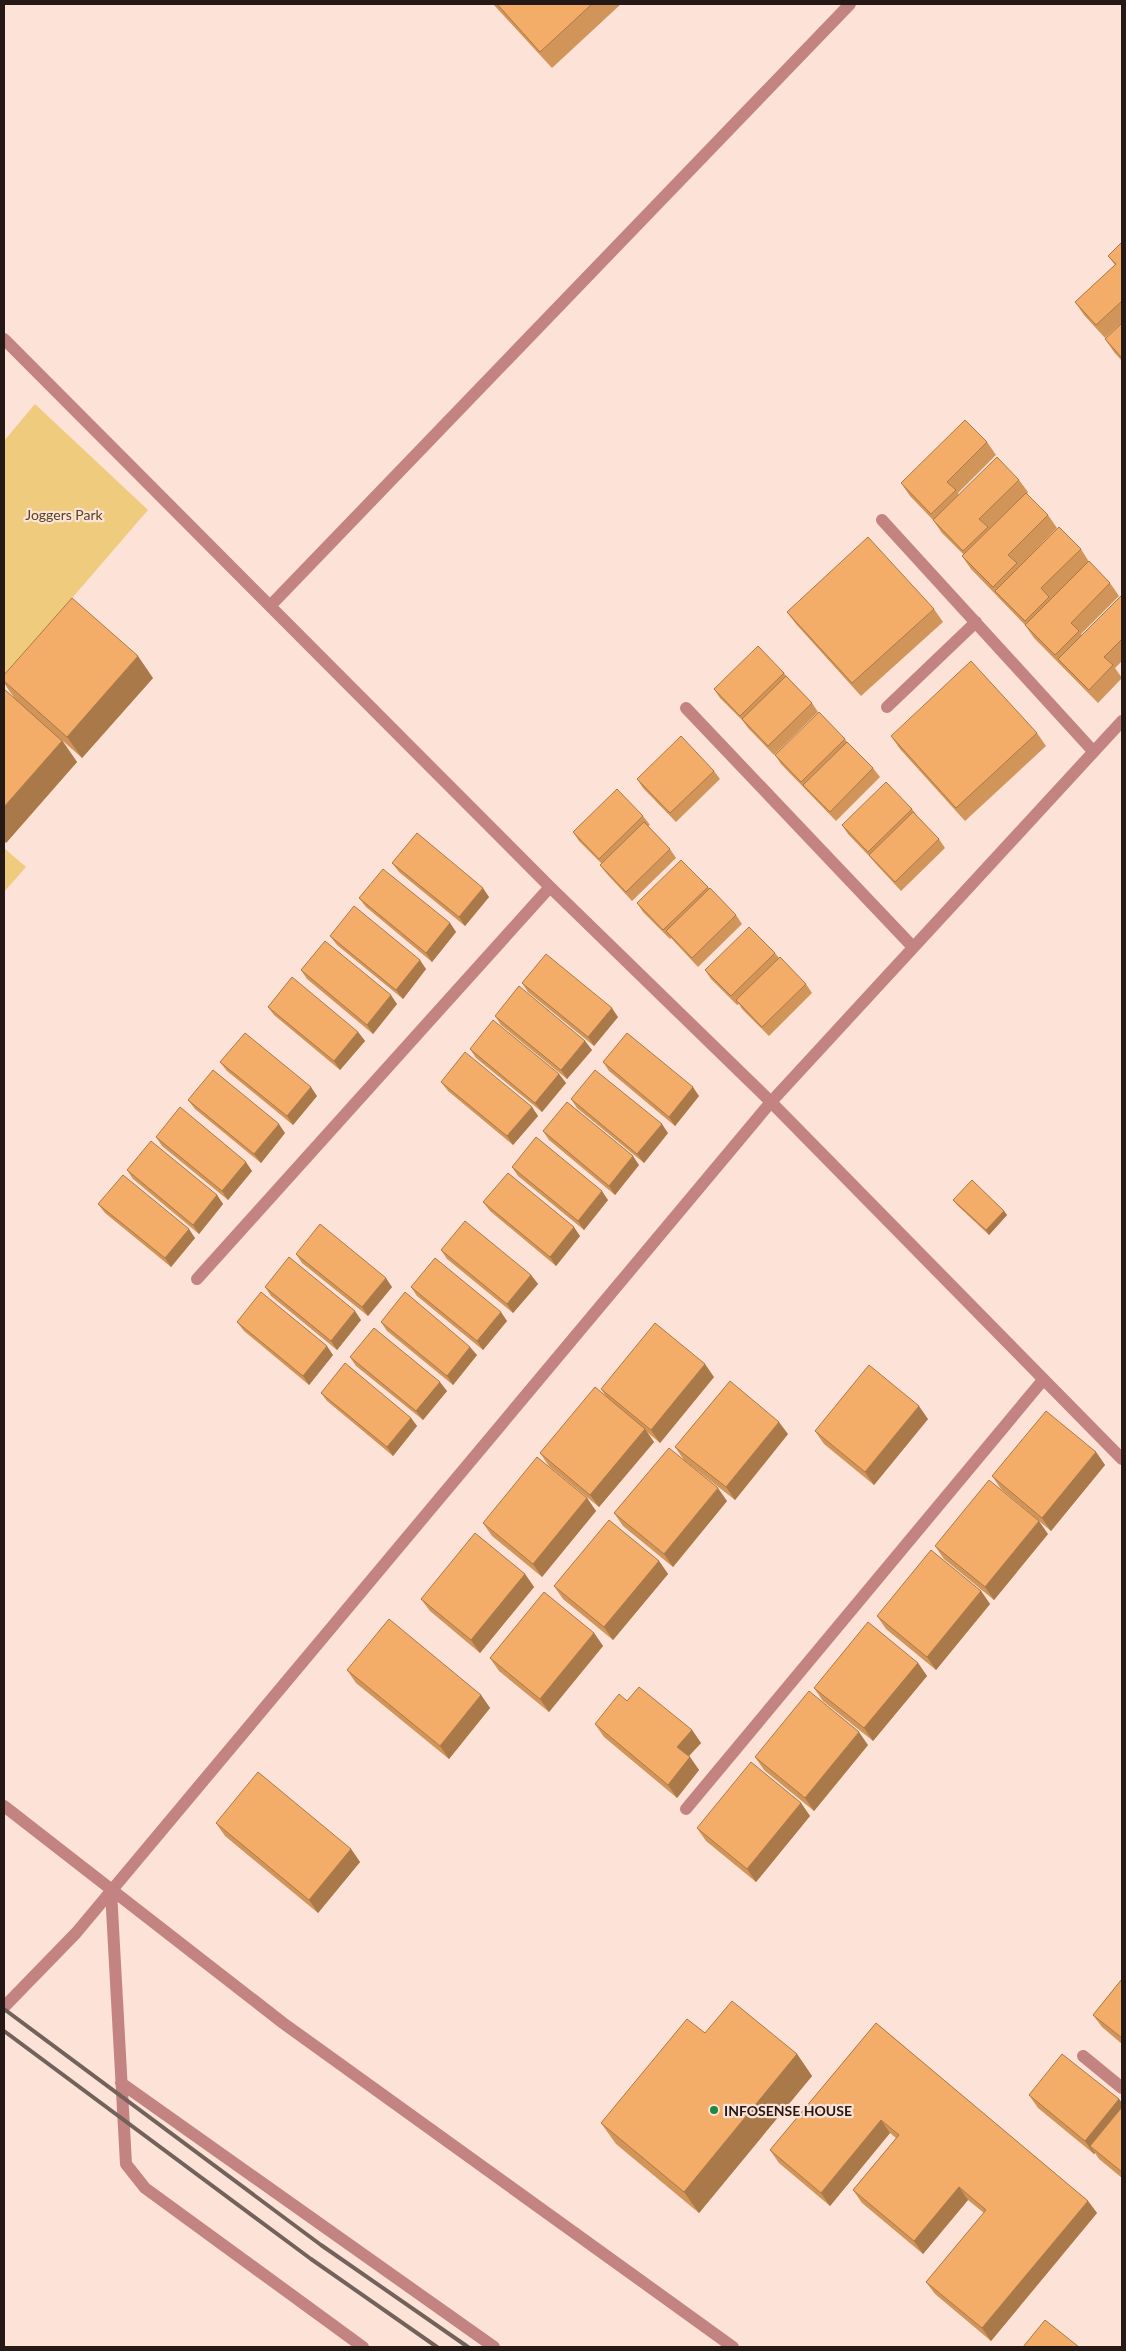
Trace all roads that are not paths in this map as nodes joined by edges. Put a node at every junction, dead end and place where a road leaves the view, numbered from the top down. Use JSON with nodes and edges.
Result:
{"nodes":[{"id":1,"x":850,"y":4,"type":"edge"},
{"id":2,"x":4,"y":339,"type":"edge"},
{"id":3,"x":882,"y":520,"type":"dead end"},
{"id":4,"x":271,"y":605,"type":"junction"},
{"id":5,"x":976,"y":622,"type":"junction"},
{"id":6,"x":887,"y":707,"type":"dead end"},
{"id":7,"x":686,"y":708,"type":"dead end"},
{"id":8,"x":1122,"y":721,"type":"edge"},
{"id":9,"x":1093,"y":751,"type":"junction"},
{"id":10,"x":550,"y":887,"type":"junction"},
{"id":11,"x":912,"y":946,"type":"junction"},
{"id":12,"x":770,"y":1102,"type":"junction"},
{"id":13,"x":197,"y":1279,"type":"dead end"},
{"id":14,"x":1043,"y":1380,"type":"junction"},
{"id":15,"x":1122,"y":1459,"type":"edge"},
{"id":16,"x":4,"y":1806,"type":"edge"},
{"id":17,"x":686,"y":1809,"type":"dead end"},
{"id":18,"x":111,"y":1891,"type":"junction"},
{"id":19,"x":4,"y":2007,"type":"edge"},
{"id":20,"x":1083,"y":2056,"type":"dead end"},
{"id":21,"x":121,"y":2083,"type":"junction"},
{"id":22,"x":1122,"y":2088,"type":"edge"},
{"id":23,"x":363,"y":2347,"type":"edge"},
{"id":24,"x":494,"y":2347,"type":"edge"},
{"id":25,"x":733,"y":2347,"type":"edge"}],
"edges":[{"from":1,"to":4,"type":"street"},
{"from":2,"to":4,"type":"street"},
{"from":3,"to":5,"type":"street"},
{"from":4,"to":10,"type":"street"},
{"from":5,"to":6,"type":"street"},
{"from":5,"to":9,"type":"street"},
{"from":7,"to":11,"type":"street"},
{"from":8,"to":9,"type":"street"},
{"from":9,"to":11,"type":"street"},
{"from":10,"to":12,"type":"street"},
{"from":10,"to":13,"type":"street"},
{"from":11,"to":12,"type":"street"},
{"from":12,"to":14,"type":"street"},
{"from":12,"to":18,"type":"street"},
{"from":14,"to":15,"type":"street"},
{"from":14,"to":17,"type":"street"},
{"from":16,"to":18,"type":"street"},
{"from":18,"to":19,"type":"street"},
{"from":18,"to":21,"type":"street"},
{"from":18,"to":25,"type":"street"},
{"from":20,"to":22,"type":"street"},
{"from":21,"to":23,"type":"street"},
{"from":21,"to":24,"type":"street"}]}
